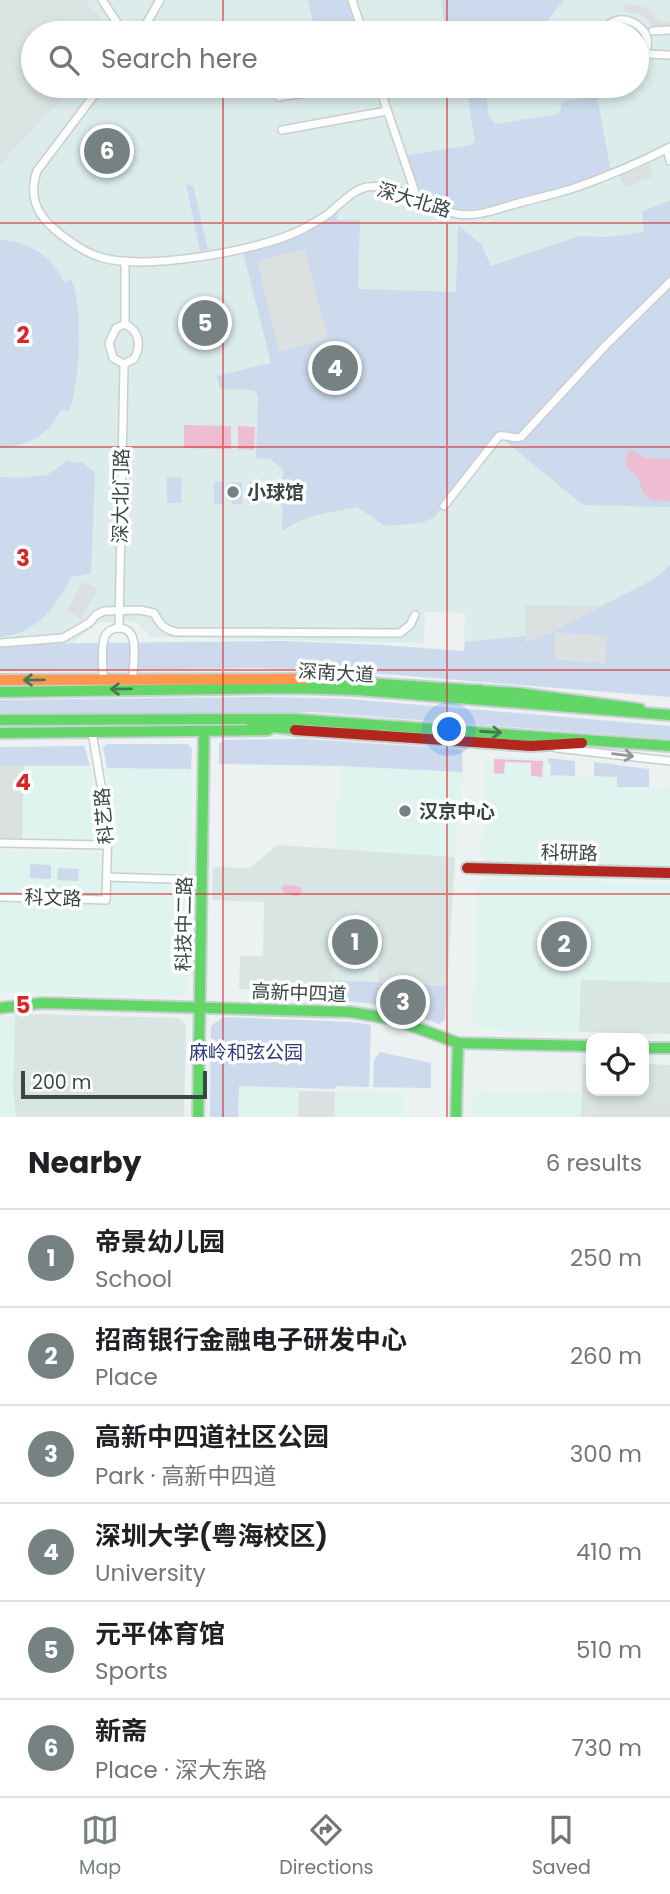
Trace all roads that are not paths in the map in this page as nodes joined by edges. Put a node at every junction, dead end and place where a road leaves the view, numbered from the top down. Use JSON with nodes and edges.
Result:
{"nodes":[{"id":1,"x":102,"y":0,"type":"edge"},
{"id":2,"x":160,"y":0,"type":"edge"},
{"id":3,"x":352,"y":0,"type":"edge"},
{"id":4,"x":625,"y":12,"type":"dead end"},
{"id":5,"x":116,"y":21,"type":"edge"},
{"id":6,"x":148,"y":21,"type":"edge"},
{"id":7,"x":359,"y":21,"type":"edge"},
{"id":8,"x":610,"y":21,"type":"edge"},
{"id":9,"x":649,"y":21,"type":"dead end"},
{"id":10,"x":670,"y":30,"type":"edge"},
{"id":11,"x":653,"y":31,"type":"junction"},
{"id":12,"x":649,"y":49,"type":"edge"},
{"id":13,"x":649,"y":54,"type":"edge"},
{"id":14,"x":670,"y":55,"type":"edge"},
{"id":15,"x":92,"y":98,"type":"edge"},
{"id":16,"x":383,"y":98,"type":"edge"},
{"id":17,"x":387,"y":111,"type":"junction"},
{"id":18,"x":282,"y":130,"type":"dead end"},
{"id":19,"x":668,"y":148,"type":"edge"},
{"id":20,"x":670,"y":160,"type":"edge"},
{"id":21,"x":417,"y":198,"type":"junction"},
{"id":22,"x":125,"y":261,"type":"junction"},
{"id":23,"x":670,"y":282,"type":"edge"},
{"id":24,"x":125,"y":324,"type":"junction"},
{"id":25,"x":124,"y":364,"type":"junction"},
{"id":26,"x":444,"y":506,"type":"dead end"},
{"id":27,"x":119,"y":610,"type":"junction"},
{"id":28,"x":415,"y":614,"type":"dead end"},
{"id":29,"x":119,"y":628,"type":"junction"},
{"id":30,"x":0,"y":643,"type":"edge"},
{"id":31,"x":103,"y":678,"type":"junction"},
{"id":32,"x":132,"y":678,"type":"junction"},
{"id":33,"x":0,"y":680,"type":"edge"},
{"id":34,"x":329,"y":680,"type":"junction"},
{"id":35,"x":207,"y":688,"type":"junction"},
{"id":36,"x":480,"y":690,"type":"junction"},
{"id":37,"x":0,"y":691,"type":"edge"},
{"id":38,"x":518,"y":694,"type":"junction"},
{"id":39,"x":432,"y":696,"type":"junction"},
{"id":40,"x":556,"y":706,"type":"junction"},
{"id":41,"x":670,"y":715,"type":"edge"},
{"id":42,"x":197,"y":718,"type":"junction"},
{"id":43,"x":0,"y":721,"type":"edge"},
{"id":44,"x":398,"y":725,"type":"junction"},
{"id":45,"x":301,"y":730,"type":"junction"},
{"id":46,"x":204,"y":731,"type":"junction"},
{"id":47,"x":92,"y":732,"type":"junction"},
{"id":48,"x":349,"y":732,"type":"junction"},
{"id":49,"x":0,"y":733,"type":"edge"},
{"id":50,"x":617,"y":741,"type":"junction"},
{"id":51,"x":634,"y":743,"type":"junction"},
{"id":52,"x":531,"y":746,"type":"junction"},
{"id":53,"x":670,"y":746,"type":"edge"},
{"id":54,"x":670,"y":751,"type":"edge"},
{"id":55,"x":670,"y":761,"type":"edge"},
{"id":56,"x":0,"y":842,"type":"edge"},
{"id":57,"x":108,"y":845,"type":"junction"},
{"id":58,"x":467,"y":868,"type":"dead end"},
{"id":59,"x":670,"y":873,"type":"edge"},
{"id":60,"x":107,"y":877,"type":"junction"},
{"id":61,"x":202,"y":880,"type":"junction"},
{"id":62,"x":0,"y":897,"type":"edge"},
{"id":63,"x":106,"y":900,"type":"joint"},
{"id":64,"x":200,"y":1007,"type":"junction"},
{"id":65,"x":0,"y":1008,"type":"edge"},
{"id":66,"x":458,"y":1043,"type":"junction"},
{"id":67,"x":586,"y":1046,"type":"edge"},
{"id":68,"x":649,"y":1048,"type":"edge"},
{"id":69,"x":670,"y":1048,"type":"edge"},
{"id":70,"x":198,"y":1117,"type":"edge"},
{"id":71,"x":456,"y":1117,"type":"edge"}],
"edges":[{"from":1,"to":5,"type":"street"},
{"from":2,"to":6,"type":"street"},
{"from":3,"to":7,"type":"street"},
{"from":4,"to":8,"type":"street"},
{"from":9,"to":11,"type":"street"},
{"from":10,"to":11,"type":"street"},
{"from":11,"to":12,"type":"street"},
{"from":13,"to":14,"type":"street"},
{"from":15,"to":22,"type":"street","name":"深大北路"},
{"from":16,"to":17,"type":"street"},
{"from":17,"to":18,"type":"street"},
{"from":17,"to":21,"type":"street"},
{"from":19,"to":20,"type":"street"},
{"from":19,"to":21,"type":"street","name":"深大北路"},
{"from":21,"to":22,"type":"street","name":"深大北路"},
{"from":22,"to":24,"type":"street","name":"深大北门路"},
{"from":23,"to":26,"type":"street"},
{"from":24,"to":25,"type":"street","name":"深大北门路"},
{"from":24,"to":25,"type":"street","name":"深大北门路"},
{"from":25,"to":27,"type":"street","name":"深大北门路"},
{"from":27,"to":28,"type":"street"},
{"from":27,"to":29,"type":"street","name":"深大北门路"},
{"from":27,"to":30,"type":"street"},
{"from":29,"to":31,"type":"street"},
{"from":29,"to":32,"type":"street"},
{"from":31,"to":32,"type":"main road"},
{"from":31,"to":33,"type":"main road","one_way":true},
{"from":32,"to":34,"type":"main road"},
{"from":34,"to":35,"type":"main road"},
{"from":34,"to":36,"type":"main road"},
{"from":35,"to":37,"type":"main road","name":"深南大道","one_way":true},
{"from":35,"to":39,"type":"main road","name":"深南大道"},
{"from":36,"to":38,"type":"main road"},
{"from":36,"to":39,"type":"main road"},
{"from":38,"to":40,"type":"main road"},
{"from":38,"to":41,"type":"main road"},
{"from":39,"to":40,"type":"main road","name":"深南大道"},
{"from":40,"to":41,"type":"main road","name":"深南大道"},
{"from":42,"to":43,"type":"main road"},
{"from":42,"to":44,"type":"main road"},
{"from":42,"to":45,"type":"main road"},
{"from":44,"to":48,"type":"main road"},
{"from":44,"to":50,"type":"main road","one_way":true},
{"from":45,"to":46,"type":"main road"},
{"from":45,"to":48,"type":"main road"},
{"from":46,"to":47,"type":"main road"},
{"from":46,"to":61,"type":"main road","name":"科技中二路"},
{"from":47,"to":49,"type":"main road"},
{"from":47,"to":57,"type":"street","name":"科艺路"},
{"from":48,"to":52,"type":"main road"},
{"from":50,"to":51,"type":"main road"},
{"from":50,"to":52,"type":"main road"},
{"from":51,"to":53,"type":"main road"},
{"from":51,"to":54,"type":"main road"},
{"from":52,"to":55,"type":"street","one_way":true},
{"from":56,"to":57,"type":"street"},
{"from":57,"to":60,"type":"street","name":"科艺路"},
{"from":58,"to":59,"type":"main road","name":"科研路"},
{"from":60,"to":61,"type":"street"},
{"from":60,"to":63,"type":"street","name":"科艺路"},
{"from":61,"to":64,"type":"main road","name":"科技中二路"},
{"from":62,"to":63,"type":"street","name":"科文路"},
{"from":64,"to":65,"type":"main road","name":"高新中四道"},
{"from":64,"to":66,"type":"main road","name":"高新中四道"},
{"from":64,"to":70,"type":"main road","name":"科技中二路"},
{"from":66,"to":67,"type":"main road","name":"高新中四道"},
{"from":66,"to":71,"type":"main road"},
{"from":68,"to":69,"type":"main road"}]}
